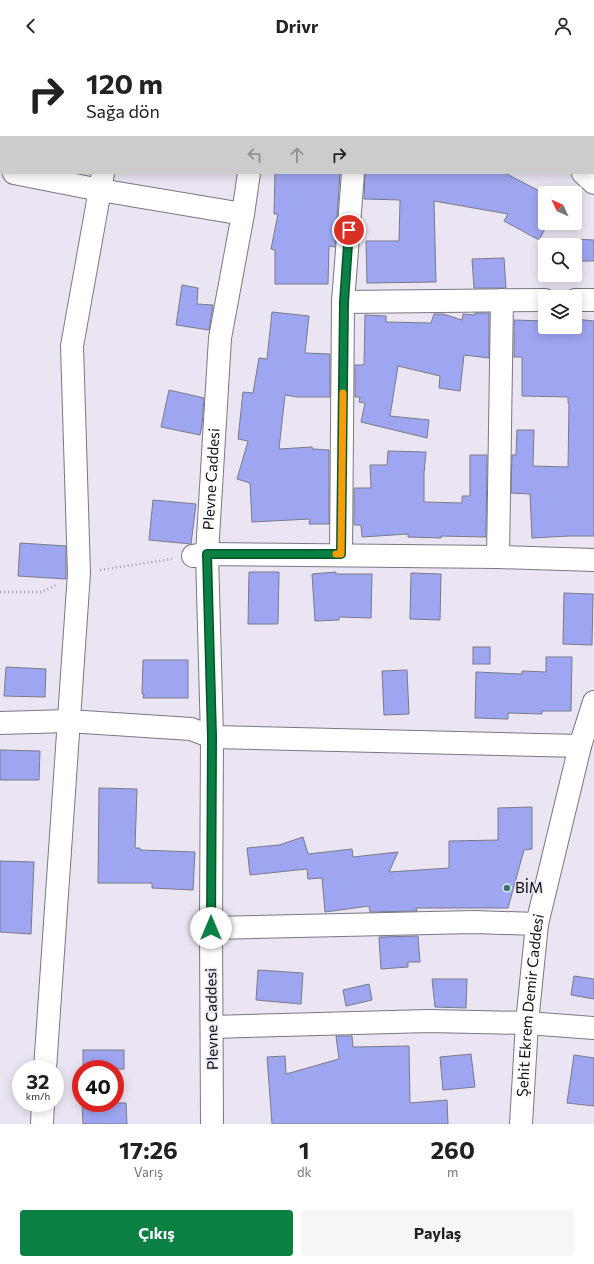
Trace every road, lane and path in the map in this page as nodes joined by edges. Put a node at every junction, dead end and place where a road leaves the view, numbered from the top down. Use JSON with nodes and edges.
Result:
{"nodes":[{"id":1,"x":25,"y":174,"type":"edge"},
{"id":2,"x":249,"y":174,"type":"edge"},
{"id":3,"x":353,"y":174,"type":"edge"},
{"id":4,"x":583,"y":174,"type":"edge"},
{"id":5,"x":102,"y":181,"type":"edge"},
{"id":6,"x":594,"y":183,"type":"edge"},
{"id":7,"x":243,"y":214,"type":"junction"},
{"id":8,"x":502,"y":300,"type":"junction"},
{"id":9,"x":538,"y":300,"type":"edge"},
{"id":10,"x":582,"y":300,"type":"edge"},
{"id":11,"x":594,"y":300,"type":"edge"},
{"id":12,"x":344,"y":302,"type":"junction"},
{"id":13,"x":341,"y":554,"type":"junction"},
{"id":14,"x":200,"y":555,"type":"junction"},
{"id":15,"x":498,"y":557,"type":"junction"},
{"id":16,"x":594,"y":560,"type":"edge"},
{"id":17,"x":594,"y":702,"type":"edge"},
{"id":18,"x":68,"y":721,"type":"junction"},
{"id":19,"x":0,"y":723,"type":"edge"},
{"id":20,"x":212,"y":737,"type":"junction"},
{"id":21,"x":580,"y":746,"type":"junction"},
{"id":22,"x":537,"y":924,"type":"junction"},
{"id":23,"x":211,"y":928,"type":"junction"},
{"id":24,"x":527,"y":1023,"type":"junction"},
{"id":25,"x":212,"y":1027,"type":"junction"},
{"id":26,"x":594,"y":1028,"type":"edge"},
{"id":27,"x":47,"y":1060,"type":"edge"},
{"id":28,"x":43,"y":1112,"type":"edge"},
{"id":29,"x":42,"y":1124,"type":"edge"},
{"id":30,"x":212,"y":1124,"type":"edge"},
{"id":31,"x":520,"y":1124,"type":"edge"}],
"edges":[{"from":1,"to":5,"type":"street"},
{"from":2,"to":7,"type":"street","name":"Plevne Caddesi"},
{"from":3,"to":12,"type":"street"},
{"from":4,"to":6,"type":"street"},
{"from":5,"to":7,"type":"street"},
{"from":5,"to":18,"type":"street"},
{"from":7,"to":14,"type":"street","name":"Plevne Caddesi"},
{"from":8,"to":9,"type":"street"},
{"from":8,"to":12,"type":"street"},
{"from":8,"to":15,"type":"street"},
{"from":10,"to":11,"type":"street"},
{"from":12,"to":13,"type":"street"},
{"from":13,"to":14,"type":"street"},
{"from":13,"to":15,"type":"street"},
{"from":14,"to":20,"type":"street","name":"Plevne Caddesi"},
{"from":15,"to":16,"type":"street"},
{"from":17,"to":21,"type":"street","name":"Şehit Ekrem Demir Caddesi"},
{"from":18,"to":19,"type":"street"},
{"from":18,"to":20,"type":"street"},
{"from":18,"to":27,"type":"street"},
{"from":20,"to":21,"type":"street"},
{"from":20,"to":23,"type":"street","name":"Plevne Caddesi"},
{"from":21,"to":22,"type":"street","name":"Şehit Ekrem Demir Caddesi"},
{"from":22,"to":23,"type":"street"},
{"from":22,"to":24,"type":"street","name":"Şehit Ekrem Demir Caddesi"},
{"from":23,"to":25,"type":"street","name":"Plevne Caddesi"},
{"from":24,"to":25,"type":"street"},
{"from":24,"to":26,"type":"street"},
{"from":24,"to":31,"type":"street","name":"Şehit Ekrem Demir Caddesi"},
{"from":25,"to":30,"type":"street","name":"Plevne Caddesi"},
{"from":28,"to":29,"type":"street"}]}
